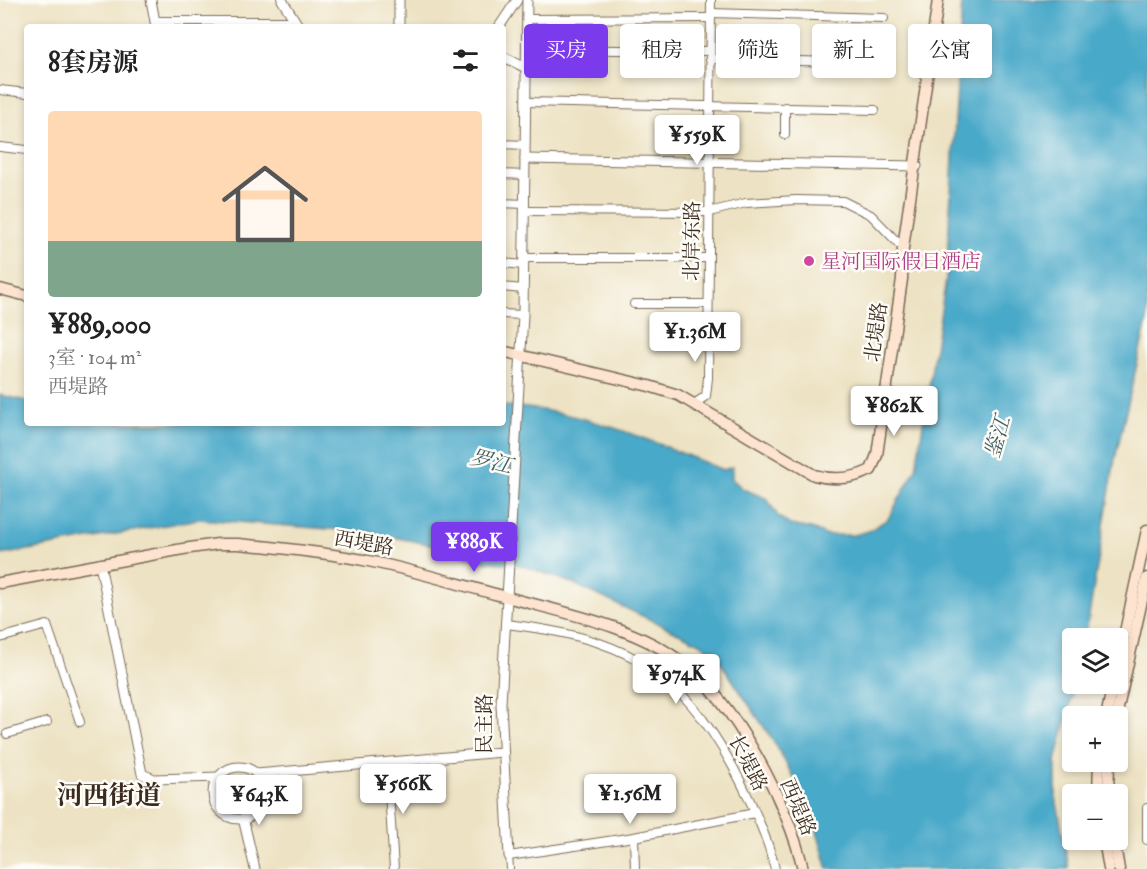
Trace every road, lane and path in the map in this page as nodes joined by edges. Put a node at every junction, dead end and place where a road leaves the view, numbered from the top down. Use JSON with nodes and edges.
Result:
{"nodes":[{"id":1,"x":151,"y":0,"type":"edge"},
{"id":2,"x":282,"y":0,"type":"edge"},
{"id":3,"x":399,"y":0,"type":"edge"},
{"id":4,"x":517,"y":0,"type":"edge"},
{"id":5,"x":527,"y":0,"type":"edge"},
{"id":6,"x":711,"y":0,"type":"edge"},
{"id":7,"x":938,"y":0,"type":"edge"},
{"id":8,"x":711,"y":16,"type":"junction"},
{"id":9,"x":884,"y":18,"type":"dead end"},
{"id":10,"x":527,"y":19,"type":"junction"},
{"id":11,"x":155,"y":24,"type":"edge"},
{"id":12,"x":296,"y":24,"type":"edge"},
{"id":13,"x":399,"y":24,"type":"edge"},
{"id":14,"x":502,"y":24,"type":"edge"},
{"id":15,"x":527,"y":24,"type":"edge"},
{"id":16,"x":608,"y":52,"type":"edge"},
{"id":17,"x":710,"y":55,"type":"junction"},
{"id":18,"x":506,"y":58,"type":"edge"},
{"id":19,"x":812,"y":60,"type":"edge"},
{"id":20,"x":526,"y":78,"type":"edge"},
{"id":21,"x":526,"y":84,"type":"junction"},
{"id":22,"x":0,"y":90,"type":"edge"},
{"id":23,"x":24,"y":93,"type":"edge"},
{"id":24,"x":526,"y":102,"type":"junction"},
{"id":25,"x":710,"y":105,"type":"junction"},
{"id":26,"x":785,"y":107,"type":"junction"},
{"id":27,"x":875,"y":110,"type":"dead end"},
{"id":28,"x":785,"y":135,"type":"dead end"},
{"id":29,"x":506,"y":144,"type":"edge"},
{"id":30,"x":525,"y":145,"type":"junction"},
{"id":31,"x":0,"y":147,"type":"edge"},
{"id":32,"x":24,"y":150,"type":"edge"},
{"id":33,"x":525,"y":159,"type":"junction"},
{"id":34,"x":709,"y":161,"type":"junction"},
{"id":35,"x":917,"y":166,"type":"junction"},
{"id":36,"x":506,"y":174,"type":"edge"},
{"id":37,"x":525,"y":175,"type":"junction"},
{"id":38,"x":506,"y":204,"type":"edge"},
{"id":39,"x":525,"y":207,"type":"junction"},
{"id":40,"x":709,"y":212,"type":"junction"},
{"id":41,"x":903,"y":248,"type":"junction"},
{"id":42,"x":708,"y":258,"type":"junction"},
{"id":43,"x":524,"y":261,"type":"junction"},
{"id":44,"x":506,"y":262,"type":"edge"},
{"id":45,"x":506,"y":287,"type":"edge"},
{"id":46,"x":0,"y":289,"type":"edge"},
{"id":47,"x":523,"y":289,"type":"junction"},
{"id":48,"x":24,"y":295,"type":"edge"},
{"id":49,"x":634,"y":304,"type":"dead end"},
{"id":50,"x":708,"y":304,"type":"junction"},
{"id":51,"x":506,"y":314,"type":"edge"},
{"id":52,"x":523,"y":315,"type":"junction"},
{"id":53,"x":506,"y":352,"type":"edge"},
{"id":54,"x":520,"y":356,"type":"junction"},
{"id":55,"x":706,"y":396,"type":"junction"},
{"id":56,"x":694,"y":404,"type":"junction"},
{"id":57,"x":710,"y":415,"type":"junction"},
{"id":58,"x":1147,"y":530,"type":"edge"},
{"id":59,"x":100,"y":564,"type":"junction"},
{"id":60,"x":1147,"y":578,"type":"edge"},
{"id":61,"x":0,"y":583,"type":"edge"},
{"id":62,"x":506,"y":597,"type":"junction"},
{"id":63,"x":505,"y":624,"type":"junction"},
{"id":64,"x":1126,"y":628,"type":"edge"},
{"id":65,"x":0,"y":638,"type":"edge"},
{"id":66,"x":1118,"y":706,"type":"edge"},
{"id":67,"x":47,"y":722,"type":"dead end"},
{"id":68,"x":80,"y":722,"type":"dead end"},
{"id":69,"x":7,"y":734,"type":"dead end"},
{"id":70,"x":502,"y":752,"type":"junction"},
{"id":71,"x":387,"y":762,"type":"junction"},
{"id":72,"x":257,"y":774,"type":"junction"},
{"id":73,"x":219,"y":777,"type":"junction"},
{"id":74,"x":1147,"y":808,"type":"edge"},
{"id":75,"x":755,"y":813,"type":"junction"},
{"id":76,"x":243,"y":818,"type":"junction"},
{"id":77,"x":634,"y":837,"type":"junction"},
{"id":78,"x":1147,"y":840,"type":"edge"},
{"id":79,"x":1106,"y":850,"type":"edge"},
{"id":80,"x":1116,"y":850,"type":"edge"},
{"id":81,"x":509,"y":856,"type":"junction"},
{"id":82,"x":255,"y":869,"type":"edge"},
{"id":83,"x":394,"y":869,"type":"edge"},
{"id":84,"x":510,"y":869,"type":"edge"},
{"id":85,"x":635,"y":869,"type":"edge"},
{"id":86,"x":775,"y":869,"type":"edge"},
{"id":87,"x":803,"y":869,"type":"edge"},
{"id":88,"x":1109,"y":869,"type":"edge"},
{"id":89,"x":1119,"y":869,"type":"edge"}],
"edges":[{"from":1,"to":11,"type":"street"},
{"from":2,"to":12,"type":"street"},
{"from":3,"to":13,"type":"street"},
{"from":4,"to":14,"type":"street"},
{"from":5,"to":10,"type":"street","name":"民主路"},
{"from":6,"to":8,"type":"street","name":"北岸东路"},
{"from":7,"to":35,"type":"main road","name":"北堤路"},
{"from":8,"to":9,"type":"street"},
{"from":8,"to":10,"type":"street"},
{"from":8,"to":17,"type":"street","name":"北岸东路"},
{"from":10,"to":15,"type":"street","name":"民主路"},
{"from":11,"to":12,"type":"street"},
{"from":16,"to":17,"type":"street"},
{"from":17,"to":19,"type":"street"},
{"from":17,"to":25,"type":"street","name":"北岸东路"},
{"from":18,"to":21,"type":"street"},
{"from":20,"to":21,"type":"street","name":"民主路"},
{"from":21,"to":24,"type":"street","name":"民主路"},
{"from":22,"to":23,"type":"street"},
{"from":24,"to":25,"type":"street"},
{"from":24,"to":30,"type":"street","name":"民主路"},
{"from":25,"to":26,"type":"street"},
{"from":25,"to":34,"type":"street","name":"北岸东路"},
{"from":26,"to":27,"type":"street"},
{"from":26,"to":28,"type":"street"},
{"from":29,"to":30,"type":"street"},
{"from":30,"to":33,"type":"street","name":"民主路"},
{"from":31,"to":32,"type":"street"},
{"from":33,"to":34,"type":"street"},
{"from":33,"to":37,"type":"street","name":"民主路"},
{"from":34,"to":35,"type":"street"},
{"from":34,"to":40,"type":"street","name":"北岸东路"},
{"from":35,"to":41,"type":"main road","name":"北堤路"},
{"from":36,"to":37,"type":"street"},
{"from":37,"to":39,"type":"street","name":"民主路"},
{"from":38,"to":39,"type":"street"},
{"from":39,"to":40,"type":"street"},
{"from":39,"to":43,"type":"street","name":"民主路"},
{"from":40,"to":41,"type":"street"},
{"from":40,"to":42,"type":"street","name":"北岸东路"},
{"from":41,"to":57,"type":"main road","name":"北堤路"},
{"from":42,"to":43,"type":"street"},
{"from":42,"to":50,"type":"street","name":"北岸东路"},
{"from":43,"to":44,"type":"street"},
{"from":43,"to":47,"type":"street","name":"民主路"},
{"from":45,"to":47,"type":"street"},
{"from":46,"to":48,"type":"main road"},
{"from":47,"to":52,"type":"street","name":"民主路"},
{"from":49,"to":50,"type":"street"},
{"from":50,"to":55,"type":"street","name":"北岸东路"},
{"from":51,"to":52,"type":"street"},
{"from":52,"to":54,"type":"street","name":"民主路"},
{"from":53,"to":54,"type":"main road","name":"北堤路"},
{"from":54,"to":56,"type":"main road","name":"北堤路"},
{"from":54,"to":62,"type":"street","name":"民主路"},
{"from":55,"to":56,"type":"street"},
{"from":55,"to":57,"type":"street","name":"北岸东路"},
{"from":56,"to":57,"type":"main road","name":"北堤路"},
{"from":58,"to":64,"type":"main road"},
{"from":59,"to":61,"type":"main road","name":"西堤路"},
{"from":59,"to":62,"type":"main road","name":"西堤路"},
{"from":59,"to":73,"type":"street"},
{"from":60,"to":66,"type":"main road"},
{"from":62,"to":63,"type":"street","name":"民主路"},
{"from":62,"to":87,"type":"main road","name":"西堤路"},
{"from":63,"to":70,"type":"street","name":"民主路"},
{"from":63,"to":75,"type":"street","name":"长堤路"},
{"from":65,"to":68,"type":"street"},
{"from":67,"to":69,"type":"street"},
{"from":70,"to":71,"type":"street"},
{"from":70,"to":81,"type":"street","name":"民主路"},
{"from":71,"to":72,"type":"street"},
{"from":71,"to":83,"type":"street"},
{"from":72,"to":73,"type":"street"},
{"from":72,"to":76,"type":"street"},
{"from":73,"to":76,"type":"street"},
{"from":74,"to":78,"type":"street"},
{"from":75,"to":77,"type":"street"},
{"from":75,"to":86,"type":"street","name":"长堤路"},
{"from":76,"to":82,"type":"street"},
{"from":77,"to":81,"type":"street"},
{"from":77,"to":85,"type":"street"},
{"from":79,"to":88,"type":"main road"},
{"from":80,"to":89,"type":"main road"},
{"from":81,"to":84,"type":"street","name":"民主路"}]}
